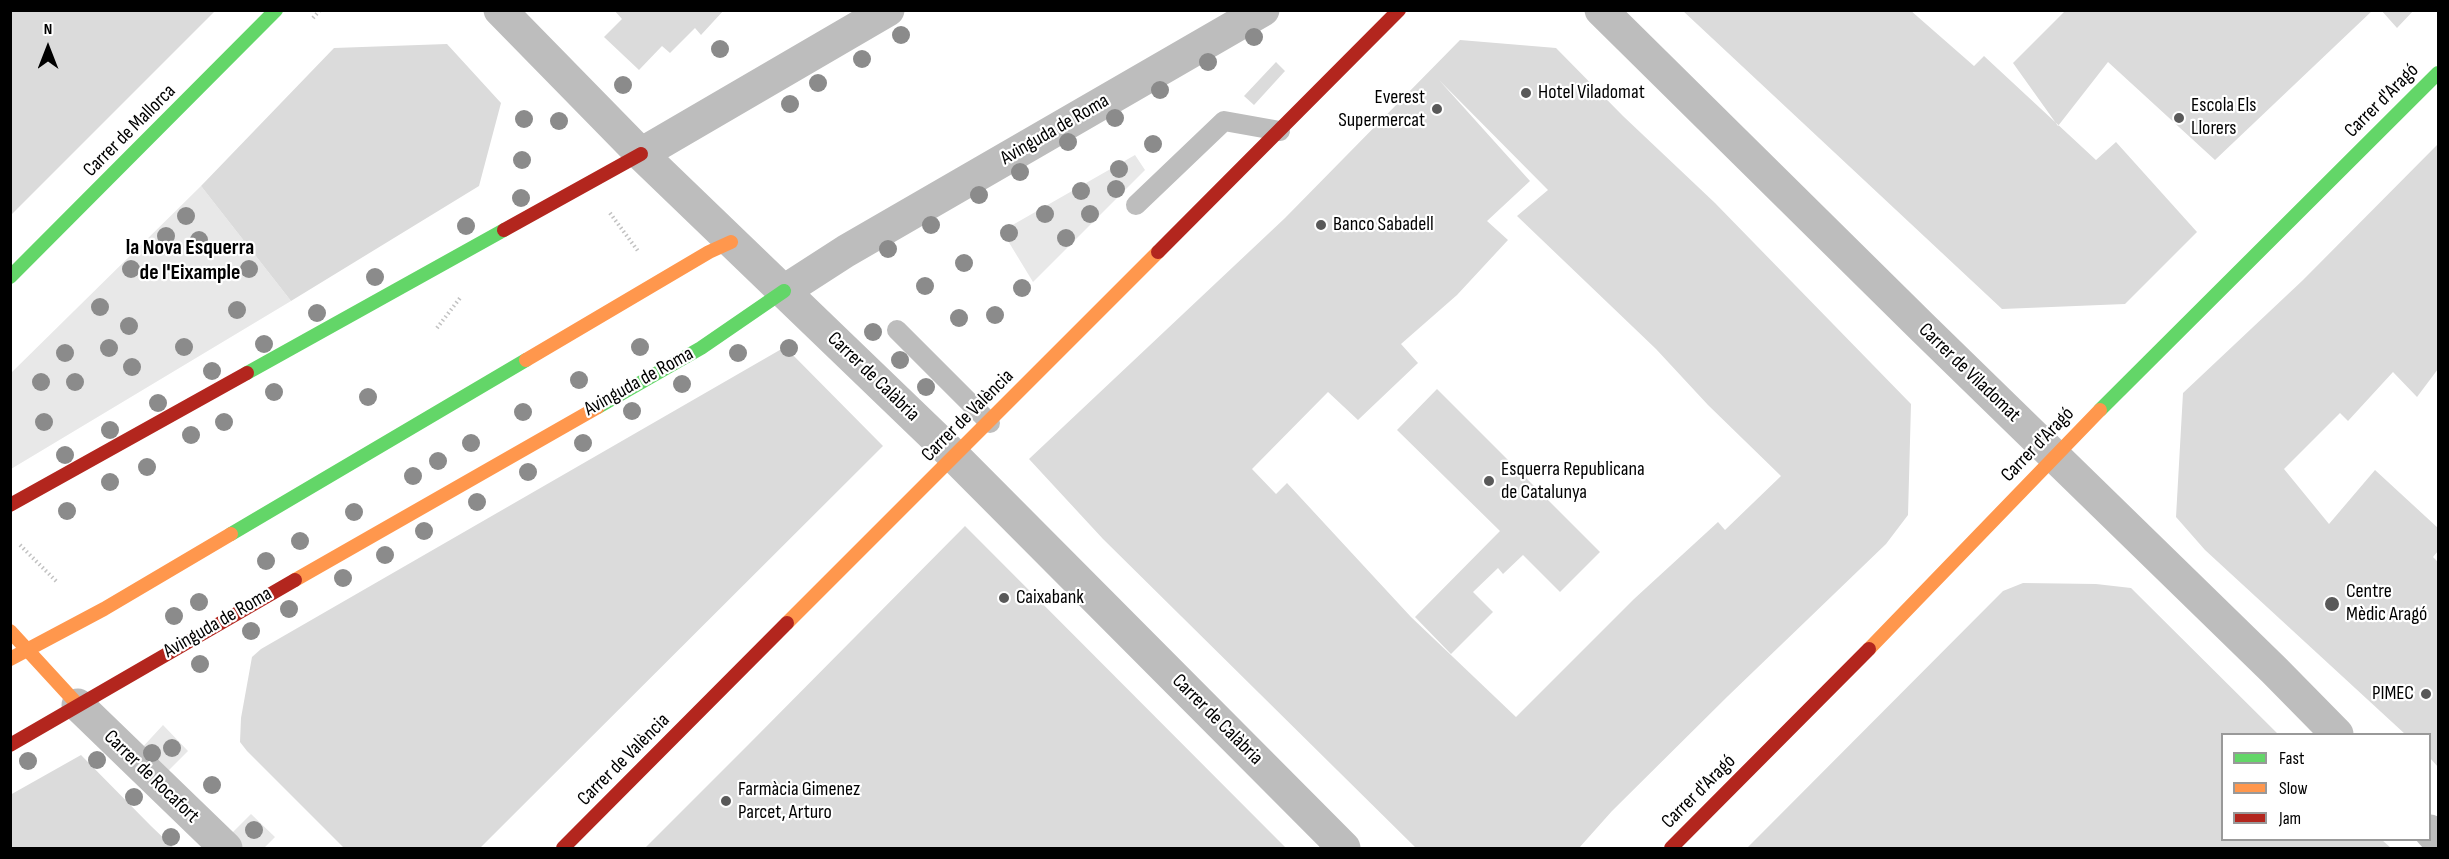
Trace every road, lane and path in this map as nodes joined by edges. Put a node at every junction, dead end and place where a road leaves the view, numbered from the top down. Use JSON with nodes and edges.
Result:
{"nodes":[{"id":1,"x":276,"y":10,"type":"edge"},
{"id":2,"x":500,"y":10,"type":"edge"},
{"id":3,"x":888,"y":10,"type":"edge"},
{"id":4,"x":1263,"y":10,"type":"edge"},
{"id":5,"x":1399,"y":10,"type":"edge"},
{"id":6,"x":1601,"y":10,"type":"edge"},
{"id":7,"x":2439,"y":73,"type":"edge"},
{"id":8,"x":1280,"y":131,"type":"junction"},
{"id":9,"x":641,"y":154,"type":"junction"},
{"id":10,"x":1136,"y":205,"type":"dead end"},
{"id":11,"x":606,"y":208,"type":"dead end"},
{"id":12,"x":731,"y":242,"type":"junction"},
{"id":13,"x":639,"y":251,"type":"dead end"},
{"id":14,"x":10,"y":277,"type":"edge"},
{"id":15,"x":784,"y":291,"type":"junction"},
{"id":16,"x":465,"y":293,"type":"dead end"},
{"id":17,"x":437,"y":328,"type":"dead end"},
{"id":18,"x":897,"y":330,"type":"dead end"},
{"id":19,"x":990,"y":423,"type":"junction"},
{"id":20,"x":2054,"y":456,"type":"junction"},
{"id":21,"x":955,"y":458,"type":"junction"},
{"id":22,"x":10,"y":505,"type":"edge"},
{"id":23,"x":20,"y":545,"type":"dead end"},
{"id":24,"x":58,"y":583,"type":"dead end"},
{"id":25,"x":10,"y":631,"type":"edge"},
{"id":26,"x":27,"y":649,"type":"junction"},
{"id":27,"x":10,"y":659,"type":"edge"},
{"id":28,"x":78,"y":705,"type":"junction"},
{"id":29,"x":2335,"y":733,"type":"edge"},
{"id":30,"x":10,"y":745,"type":"edge"},
{"id":31,"x":226,"y":849,"type":"edge"},
{"id":32,"x":563,"y":849,"type":"edge"},
{"id":33,"x":1344,"y":849,"type":"edge"},
{"id":34,"x":1671,"y":849,"type":"edge"}],
"edges":[{"from":1,"to":14,"type":"street","name":"Carrer de Mallorca"},
{"from":2,"to":9,"type":"street","name":"Carrer de Calàbria"},
{"from":3,"to":9,"type":"street"},
{"from":4,"to":15,"type":"street","name":"Avinguda de Roma"},
{"from":5,"to":8,"type":"street","name":"Carrer de València"},
{"from":6,"to":20,"type":"street","name":"Carrer de Viladomat"},
{"from":7,"to":20,"type":"street","name":"Carrer d'Aragó"},
{"from":8,"to":10,"type":"lane"},
{"from":8,"to":19,"type":"street","name":"Carrer de València"},
{"from":9,"to":12,"type":"street","name":"Carrer de Calàbria"},
{"from":9,"to":22,"type":"street"},
{"from":11,"to":13,"type":"path"},
{"from":12,"to":15,"type":"street","name":"Carrer de Calàbria"},
{"from":12,"to":26,"type":"street"},
{"from":15,"to":21,"type":"street","name":"Carrer de Calàbria"},
{"from":15,"to":28,"type":"street","name":"Avinguda de Roma"},
{"from":16,"to":17,"type":"path"},
{"from":18,"to":19,"type":"lane"},
{"from":19,"to":21,"type":"street","name":"Carrer de València"},
{"from":20,"to":29,"type":"street","name":"Carrer de Viladomat"},
{"from":20,"to":34,"type":"street","name":"Carrer d'Aragó"},
{"from":21,"to":32,"type":"street","name":"Carrer de València"},
{"from":21,"to":33,"type":"street","name":"Carrer de Calàbria"},
{"from":23,"to":24,"type":"path"},
{"from":25,"to":26,"type":"street"},
{"from":26,"to":27,"type":"street"},
{"from":26,"to":28,"type":"street"},
{"from":28,"to":30,"type":"street","name":"Avinguda de Roma"},
{"from":28,"to":31,"type":"street","name":"Carrer de Rocafort"}]}
